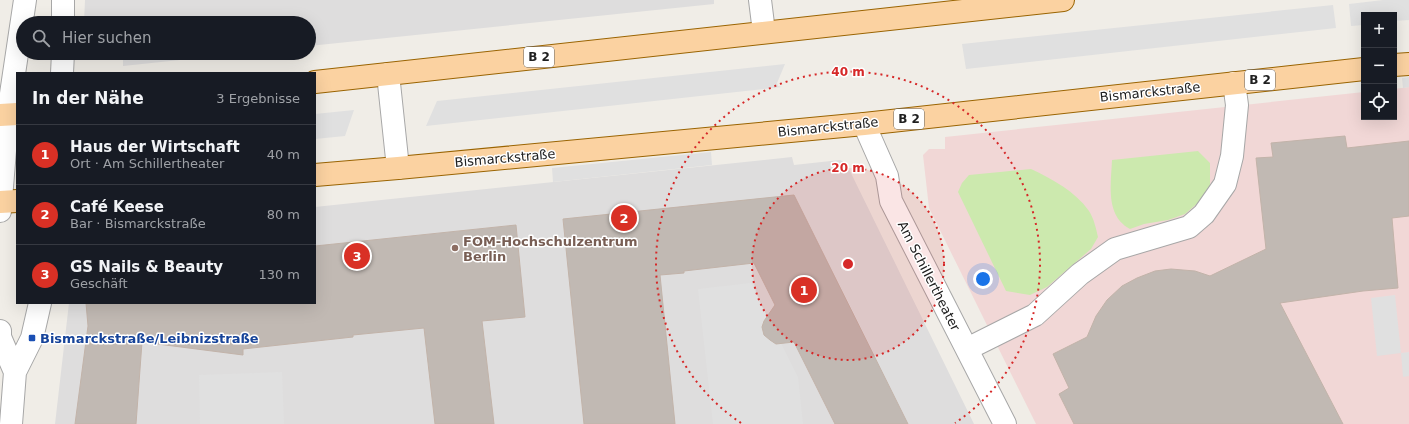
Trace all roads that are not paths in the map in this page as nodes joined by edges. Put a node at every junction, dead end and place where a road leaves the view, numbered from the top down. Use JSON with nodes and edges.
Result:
{"nodes":[{"id":1,"x":25,"y":0,"type":"edge"},
{"id":2,"x":63,"y":0,"type":"edge"},
{"id":3,"x":760,"y":0,"type":"edge"},
{"id":4,"x":1063,"y":0,"type":"edge"},
{"id":5,"x":23,"y":16,"type":"edge"},
{"id":6,"x":63,"y":16,"type":"edge"},
{"id":7,"x":764,"y":32,"type":"junction"},
{"id":8,"x":16,"y":60,"type":"edge"},
{"id":9,"x":63,"y":60,"type":"edge"},
{"id":10,"x":1409,"y":64,"type":"edge"},
{"id":11,"x":1397,"y":65,"type":"edge"},
{"id":12,"x":1361,"y":69,"type":"edge"},
{"id":13,"x":62,"y":72,"type":"edge"},
{"id":14,"x":388,"y":74,"type":"junction"},
{"id":15,"x":316,"y":82,"type":"edge"},
{"id":16,"x":1234,"y":83,"type":"junction"},
{"id":17,"x":8,"y":114,"type":"edge"},
{"id":18,"x":864,"y":124,"type":"junction"},
{"id":19,"x":398,"y":168,"type":"junction"},
{"id":20,"x":316,"y":175,"type":"edge"},
{"id":21,"x":4,"y":204,"type":"edge"},
{"id":22,"x":40,"y":304,"type":"edge"},
{"id":23,"x":0,"y":331,"type":"edge"},
{"id":24,"x":967,"y":349,"type":"junction"},
{"id":25,"x":15,"y":372,"type":"junction"},
{"id":26,"x":11,"y":424,"type":"edge"},
{"id":27,"x":1005,"y":424,"type":"edge"}],
"edges":[{"from":1,"to":5,"type":"street"},
{"from":2,"to":6,"type":"street"},
{"from":3,"to":7,"type":"street"},
{"from":4,"to":7,"type":"main road","number":"B 2"},
{"from":7,"to":14,"type":"main road","number":"B 2"},
{"from":8,"to":17,"type":"street"},
{"from":9,"to":13,"type":"street"},
{"from":10,"to":11,"type":"main road"},
{"from":12,"to":16,"type":"main road","name":"Bismarckstraße","number":"B 2"},
{"from":14,"to":15,"type":"main road","number":"B 2"},
{"from":14,"to":19,"type":"street"},
{"from":16,"to":18,"type":"main road","name":"Bismarckstraße","number":"B 2"},
{"from":16,"to":24,"type":"street"},
{"from":17,"to":21,"type":"street"},
{"from":18,"to":19,"type":"main road","name":"Bismarckstraße","number":"B 2"},
{"from":18,"to":24,"type":"street","name":"Am Schillertheater"},
{"from":19,"to":20,"type":"main road","name":"Bismarckstraße","number":"B 2"},
{"from":22,"to":25,"type":"street"},
{"from":23,"to":25,"type":"street"},
{"from":24,"to":27,"type":"street","name":"Am Schillertheater"},
{"from":25,"to":26,"type":"street"}]}
